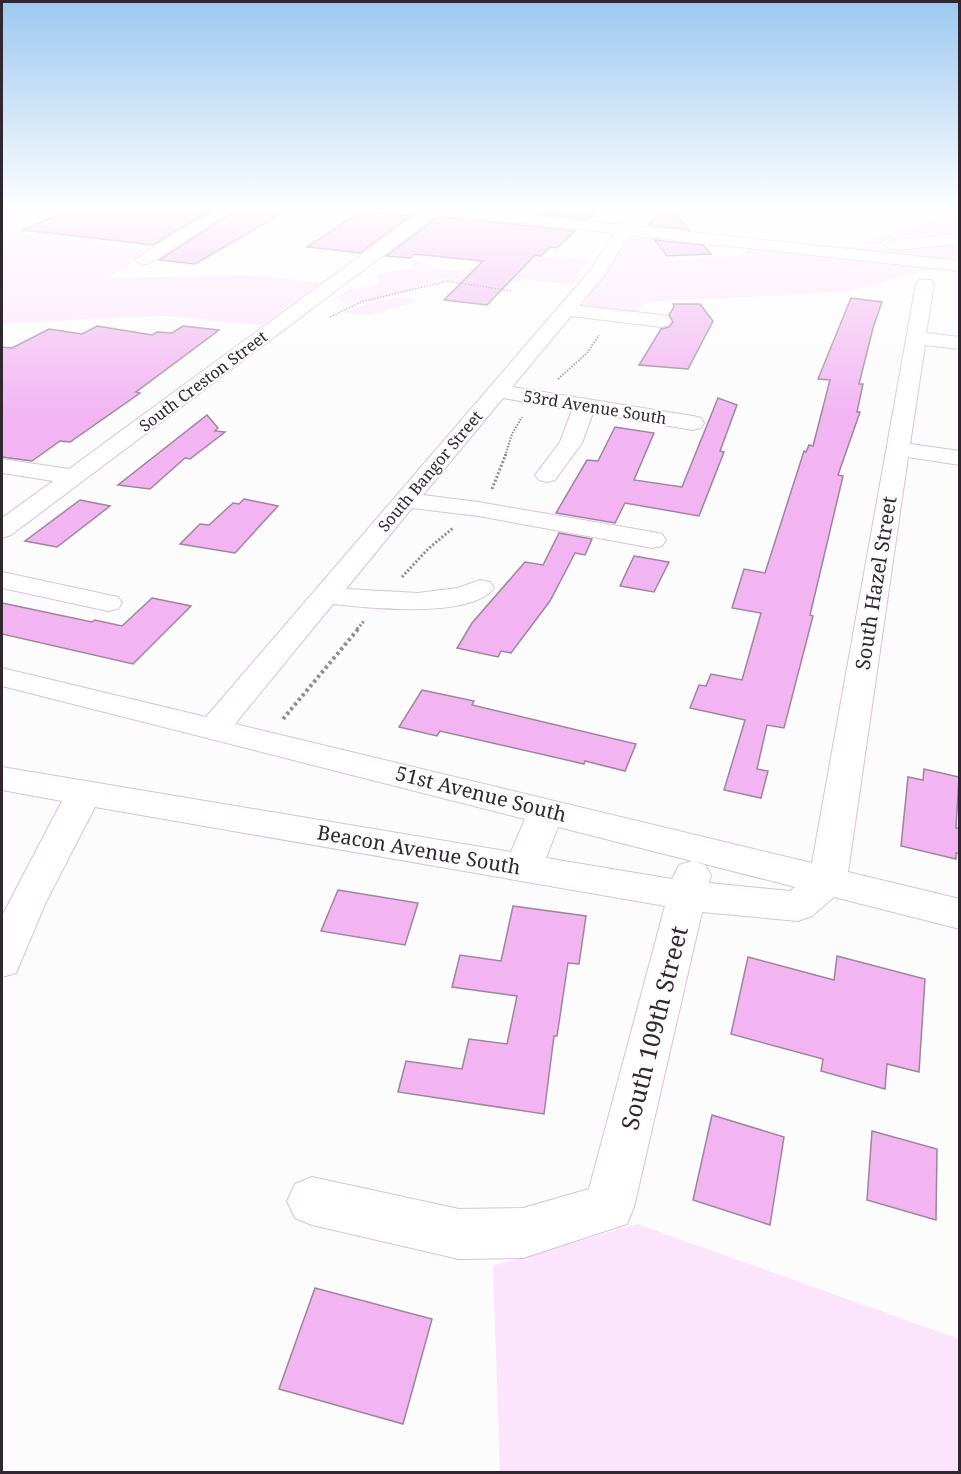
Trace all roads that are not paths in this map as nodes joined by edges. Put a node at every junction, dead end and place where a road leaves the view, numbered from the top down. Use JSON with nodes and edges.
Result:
{"nodes":[{"id":1,"x":340,"y":278,"type":"edge"},
{"id":2,"x":593,"y":278,"type":"edge"},
{"id":3,"x":925,"y":284,"type":"dead end"},
{"id":4,"x":566,"y":310,"type":"junction"},
{"id":5,"x":662,"y":322,"type":"dead end"},
{"id":6,"x":916,"y":338,"type":"junction"},
{"id":7,"x":960,"y":343,"type":"edge"},
{"id":8,"x":497,"y":391,"type":"junction"},
{"id":9,"x":585,"y":404,"type":"junction"},
{"id":10,"x":693,"y":423,"type":"dead end"},
{"id":11,"x":898,"y":449,"type":"junction"},
{"id":12,"x":960,"y":458,"type":"edge"},
{"id":13,"x":2,"y":466,"type":"edge"},
{"id":14,"x":73,"y":477,"type":"junction"},
{"id":15,"x":405,"y":500,"type":"junction"},
{"id":16,"x":517,"y":517,"type":"junction"},
{"id":17,"x":2,"y":530,"type":"edge"},
{"id":18,"x":653,"y":540,"type":"dead end"},
{"id":19,"x":2,"y":580,"type":"edge"},
{"id":20,"x":480,"y":588,"type":"dead end"},
{"id":21,"x":326,"y":595,"type":"junction"},
{"id":22,"x":108,"y":603,"type":"dead end"},
{"id":23,"x":2,"y":676,"type":"edge"},
{"id":24,"x":214,"y":728,"type":"junction"},
{"id":25,"x":2,"y":779,"type":"edge"},
{"id":26,"x":84,"y":793,"type":"junction"},
{"id":27,"x":546,"y":810,"type":"junction"},
{"id":28,"x":698,"y":848,"type":"junction"},
{"id":29,"x":524,"y":868,"type":"junction"},
{"id":30,"x":828,"y":881,"type":"junction"},
{"id":31,"x":688,"y":896,"type":"junction"},
{"id":32,"x":960,"y":914,"type":"edge"},
{"id":33,"x":2,"y":961,"type":"edge"},
{"id":34,"x":312,"y":1201,"type":"dead end"}],
"edges":[{"from":1,"to":14,"type":"street","name":"South Creston Street"},
{"from":2,"to":4,"type":"street","name":"South Bangor Street"},
{"from":3,"to":6,"type":"street","name":"South Hazel Street"},
{"from":4,"to":5,"type":"street"},
{"from":4,"to":8,"type":"street","name":"South Bangor Street"},
{"from":6,"to":7,"type":"street"},
{"from":6,"to":11,"type":"street","name":"South Hazel Street"},
{"from":8,"to":9,"type":"street","name":"53rd Avenue South"},
{"from":8,"to":15,"type":"street","name":"South Bangor Street"},
{"from":9,"to":10,"type":"street","name":"53rd Avenue South"},
{"from":9,"to":16,"type":"street"},
{"from":11,"to":12,"type":"street"},
{"from":11,"to":30,"type":"street","name":"South Hazel Street"},
{"from":13,"to":14,"type":"street"},
{"from":14,"to":17,"type":"street","name":"South Creston Street"},
{"from":15,"to":16,"type":"street"},
{"from":15,"to":21,"type":"street","name":"South Bangor Street"},
{"from":16,"to":18,"type":"street"},
{"from":19,"to":22,"type":"street"},
{"from":20,"to":21,"type":"street"},
{"from":21,"to":24,"type":"street","name":"South Bangor Street"},
{"from":23,"to":24,"type":"street","name":"51st Avenue South"},
{"from":24,"to":27,"type":"street","name":"51st Avenue South"},
{"from":25,"to":26,"type":"street","name":"Beacon Avenue South"},
{"from":26,"to":29,"type":"street","name":"Beacon Avenue South"},
{"from":26,"to":33,"type":"street"},
{"from":27,"to":28,"type":"street","name":"51st Avenue South"},
{"from":27,"to":29,"type":"street"},
{"from":28,"to":30,"type":"street","name":"51st Avenue South"},
{"from":28,"to":31,"type":"street","name":"South 109th Street"},
{"from":29,"to":31,"type":"street","name":"Beacon Avenue South"},
{"from":30,"to":31,"type":"street","name":"Beacon Avenue South"},
{"from":30,"to":32,"type":"street","name":"51st Avenue South"},
{"from":31,"to":34,"type":"street","name":"South 109th Street"}]}
